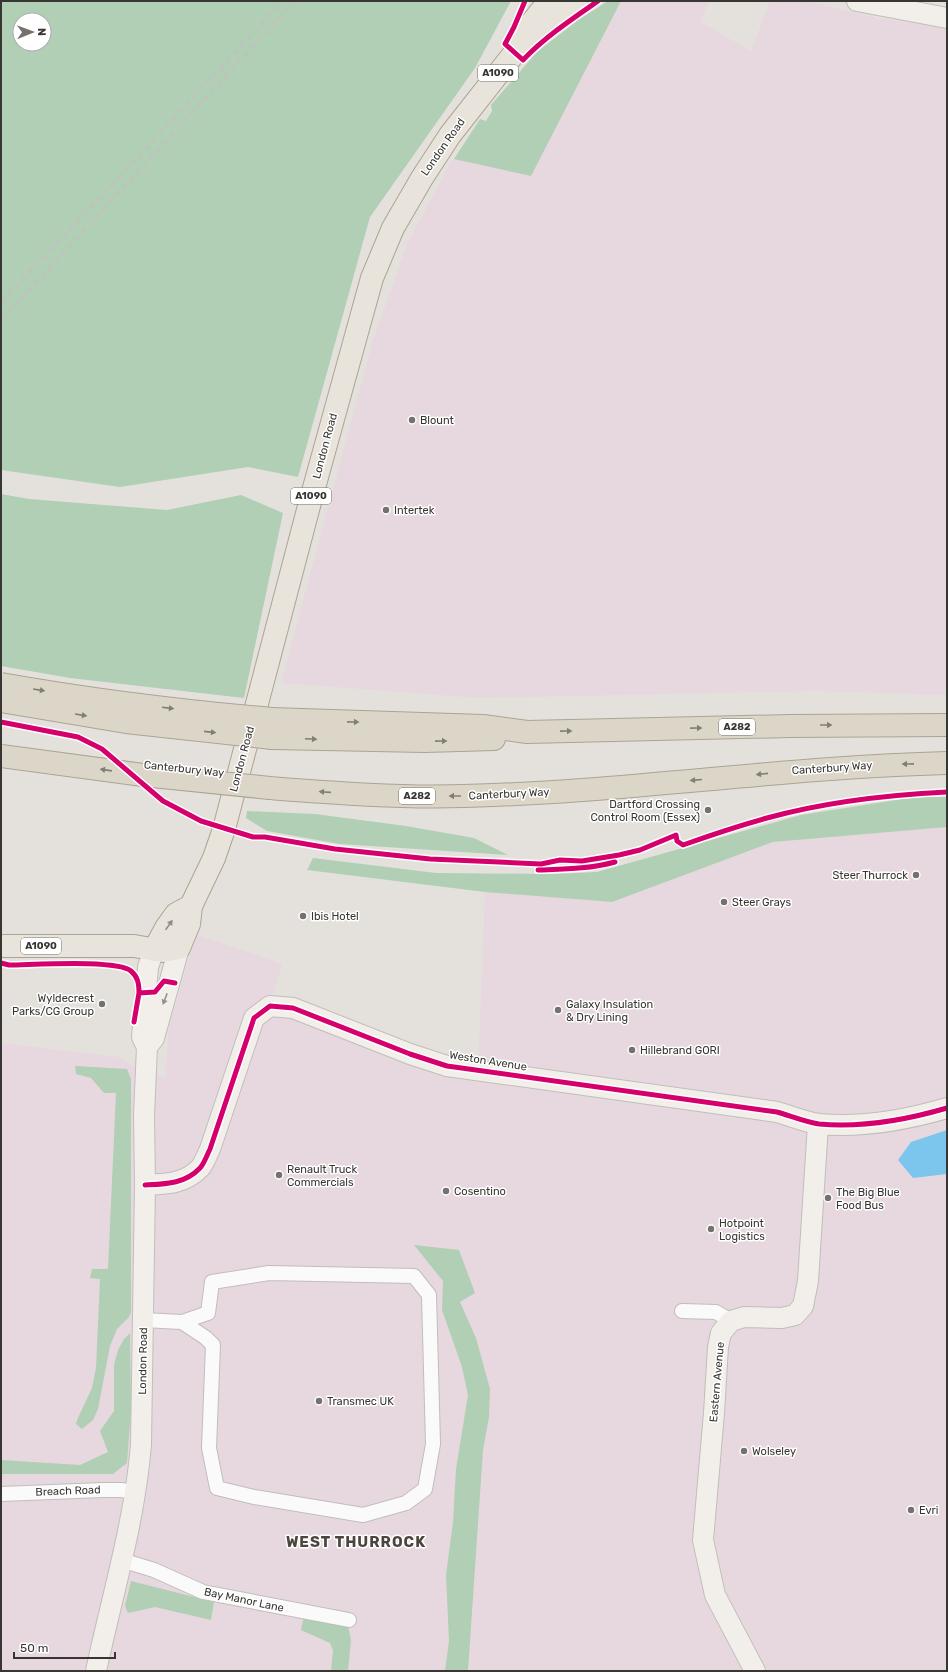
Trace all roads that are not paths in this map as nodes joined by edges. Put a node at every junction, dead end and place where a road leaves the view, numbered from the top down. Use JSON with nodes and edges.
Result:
{"nodes":[{"id":1,"x":549,"y":1,"type":"edge"},
{"id":2,"x":577,"y":1,"type":"edge"},
{"id":3,"x":856,"y":1,"type":"edge"},
{"id":4,"x":947,"y":18,"type":"edge"},
{"id":5,"x":523,"y":42,"type":"junction"},
{"id":6,"x":1,"y":684,"type":"edge"},
{"id":7,"x":1,"y":701,"type":"edge"},
{"id":8,"x":947,"y":725,"type":"edge"},
{"id":9,"x":272,"y":728,"type":"junction"},
{"id":10,"x":1,"y":756,"type":"edge"},
{"id":11,"x":947,"y":763,"type":"edge"},
{"id":12,"x":191,"y":906,"type":"junction"},
{"id":13,"x":1,"y":946,"type":"edge"},
{"id":14,"x":179,"y":948,"type":"junction"},
{"id":15,"x":154,"y":950,"type":"junction"},
{"id":16,"x":147,"y":1047,"type":"junction"},
{"id":17,"x":947,"y":1108,"type":"edge"},
{"id":18,"x":818,"y":1124,"type":"junction"},
{"id":19,"x":145,"y":1185,"type":"junction"},
{"id":20,"x":682,"y":1311,"type":"dead end"},
{"id":21,"x":143,"y":1320,"type":"junction"},
{"id":22,"x":731,"y":1321,"type":"junction"},
{"id":23,"x":182,"y":1322,"type":"junction"},
{"id":24,"x":135,"y":1492,"type":"junction"},
{"id":25,"x":1,"y":1494,"type":"edge"},
{"id":26,"x":121,"y":1560,"type":"junction"},
{"id":27,"x":349,"y":1620,"type":"dead end"},
{"id":28,"x":96,"y":1671,"type":"edge"},
{"id":29,"x":755,"y":1671,"type":"edge"}],
"edges":[{"from":1,"to":5,"type":"main road","name":"London Road","number":"A1090"},
{"from":2,"to":5,"type":"main road","name":"London Road","number":"A1090"},
{"from":3,"to":4,"type":"street"},
{"from":5,"to":12,"type":"main road","name":"London Road","number":"A1090"},
{"from":6,"to":9,"type":"highway","number":"A282","one_way":true,"bridge":true},
{"from":7,"to":9,"type":"highway","number":"A282","one_way":true,"bridge":true},
{"from":9,"to":8,"type":"highway","number":"A282","one_way":true},
{"from":11,"to":10,"type":"highway","name":"Canterbury Way","number":"A282","one_way":true,"bridge":true},
{"from":12,"to":14,"type":"main road","name":"London Road","number":"A1090"},
{"from":15,"to":12,"type":"main road","name":"London Road","one_way":true},
{"from":13,"to":15,"type":"main road","number":"A1090"},
{"from":14,"to":15,"type":"main road","number":"A1090"},
{"from":14,"to":16,"type":"street","name":"London Road","one_way":true},
{"from":15,"to":16,"type":"street","name":"London Road"},
{"from":16,"to":19,"type":"street","name":"London Road"},
{"from":17,"to":18,"type":"street","name":"Weston Avenue"},
{"from":18,"to":19,"type":"street","name":"Weston Avenue"},
{"from":18,"to":22,"type":"street"},
{"from":19,"to":21,"type":"street","name":"London Road"},
{"from":20,"to":22,"type":"street"},
{"from":21,"to":23,"type":"street"},
{"from":21,"to":24,"type":"street","name":"London Road"},
{"from":22,"to":29,"type":"street","name":"Eastern Avenue"},
{"from":23,"to":23,"type":"street"},
{"from":24,"to":25,"type":"street","name":"Breach Road"},
{"from":24,"to":26,"type":"street","name":"London Road"},
{"from":26,"to":27,"type":"street","name":"Bay Manor Lane"},
{"from":26,"to":28,"type":"street","name":"London Road"}]}
